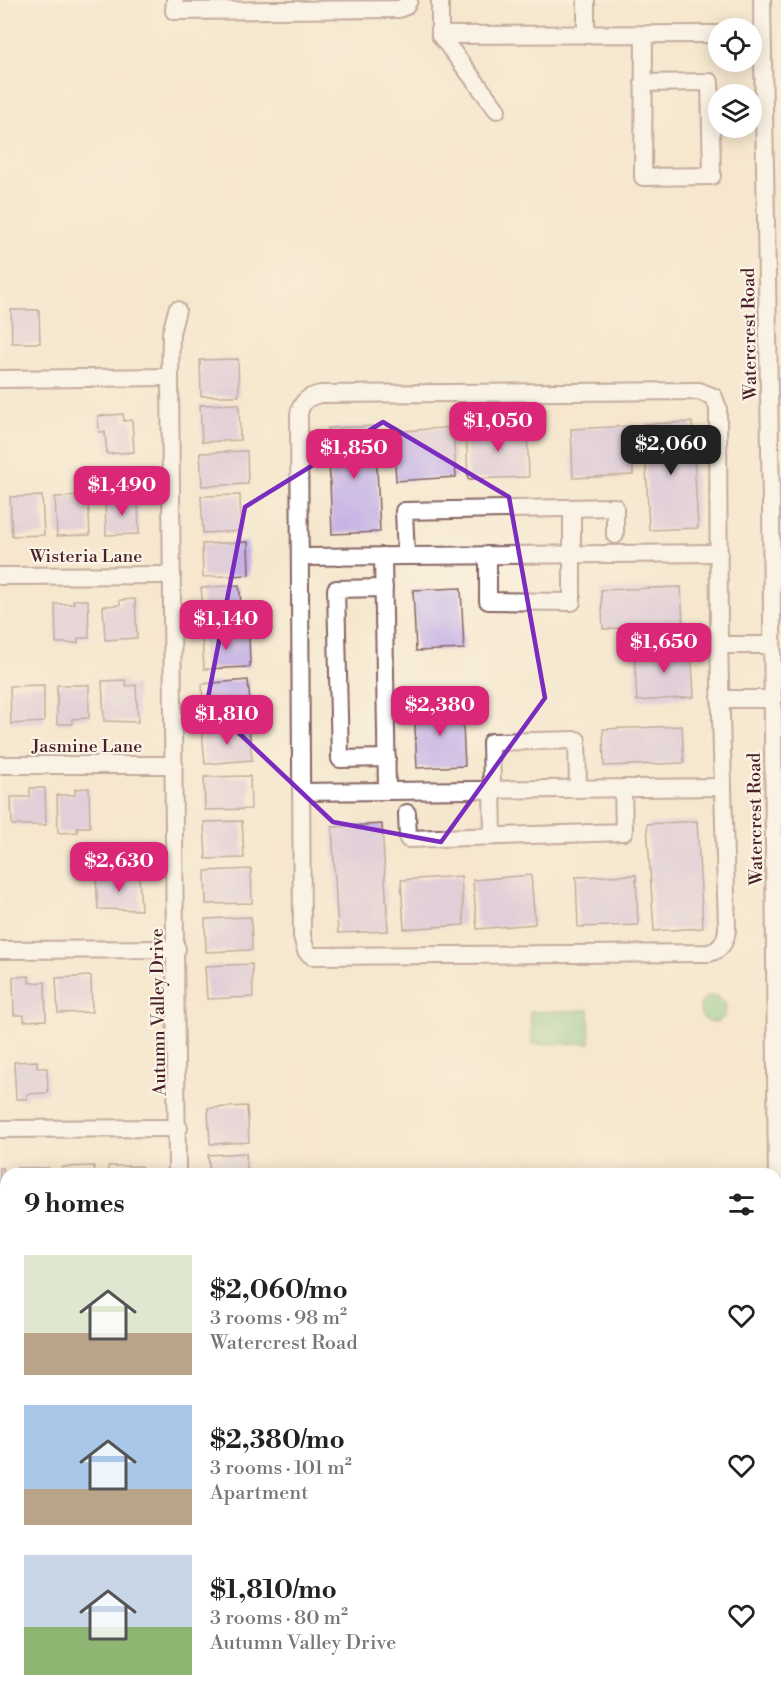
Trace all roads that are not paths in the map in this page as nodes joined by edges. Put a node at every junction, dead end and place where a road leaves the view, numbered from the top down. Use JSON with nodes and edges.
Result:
{"nodes":[{"id":1,"x":174,"y":0,"type":"edge"},
{"id":2,"x":409,"y":0,"type":"edge"},
{"id":3,"x":440,"y":0,"type":"edge"},
{"id":4,"x":586,"y":0,"type":"edge"},
{"id":5,"x":762,"y":0,"type":"edge"},
{"id":6,"x":250,"y":5,"type":"edge"},
{"id":7,"x":759,"y":18,"type":"edge"},
{"id":8,"x":708,"y":34,"type":"edge"},
{"id":9,"x":586,"y":35,"type":"junction"},
{"id":10,"x":644,"y":35,"type":"junction"},
{"id":11,"x":440,"y":36,"type":"junction"},
{"id":12,"x":758,"y":72,"type":"edge"},
{"id":13,"x":643,"y":83,"type":"junction"},
{"id":14,"x":497,"y":110,"type":"dead end"},
{"id":15,"x":177,"y":310,"type":"dead end"},
{"id":16,"x":170,"y":377,"type":"junction"},
{"id":17,"x":0,"y":379,"type":"edge"},
{"id":18,"x":572,"y":508,"type":"junction"},
{"id":19,"x":615,"y":535,"type":"dead end"},
{"id":20,"x":718,"y":553,"type":"junction"},
{"id":21,"x":488,"y":555,"type":"junction"},
{"id":22,"x":572,"y":555,"type":"junction"},
{"id":23,"x":383,"y":556,"type":"junction"},
{"id":24,"x":406,"y":556,"type":"junction"},
{"id":25,"x":300,"y":557,"type":"junction"},
{"id":26,"x":172,"y":575,"type":"junction"},
{"id":27,"x":0,"y":576,"type":"edge"},
{"id":28,"x":384,"y":588,"type":"junction"},
{"id":29,"x":719,"y":645,"type":"junction"},
{"id":30,"x":772,"y":645,"type":"junction"},
{"id":31,"x":720,"y":699,"type":"junction"},
{"id":32,"x":773,"y":699,"type":"junction"},
{"id":33,"x":387,"y":758,"type":"junction"},
{"id":34,"x":0,"y":765,"type":"edge"},
{"id":35,"x":174,"y":765,"type":"junction"},
{"id":36,"x":722,"y":787,"type":"junction"},
{"id":37,"x":623,"y":788,"type":"junction"},
{"id":38,"x":492,"y":789,"type":"junction"},
{"id":39,"x":578,"y":789,"type":"junction"},
{"id":40,"x":387,"y":790,"type":"junction"},
{"id":41,"x":301,"y":792,"type":"junction"},
{"id":42,"x":407,"y":813,"type":"dead end"},
{"id":43,"x":493,"y":836,"type":"junction"},
{"id":44,"x":177,"y":949,"type":"junction"},
{"id":45,"x":0,"y":950,"type":"edge"},
{"id":46,"x":179,"y":1128,"type":"junction"},
{"id":47,"x":0,"y":1129,"type":"edge"},
{"id":48,"x":177,"y":1168,"type":"edge"},
{"id":49,"x":776,"y":1168,"type":"edge"}],
"edges":[{"from":1,"to":6,"type":"street"},
{"from":2,"to":6,"type":"street"},
{"from":3,"to":11,"type":"street"},
{"from":4,"to":9,"type":"street"},
{"from":5,"to":7,"type":"street","name":"Watercrest Road"},
{"from":8,"to":10,"type":"street"},
{"from":9,"to":10,"type":"street"},
{"from":9,"to":11,"type":"street"},
{"from":10,"to":13,"type":"street"},
{"from":11,"to":14,"type":"street"},
{"from":12,"to":30,"type":"street","name":"Watercrest Road"},
{"from":13,"to":13,"type":"street"},
{"from":15,"to":16,"type":"street","name":"Autumn Valley Drive"},
{"from":16,"to":17,"type":"street"},
{"from":16,"to":26,"type":"street","name":"Autumn Valley Drive"},
{"from":18,"to":19,"type":"street"},
{"from":18,"to":22,"type":"street"},
{"from":18,"to":24,"type":"street"},
{"from":20,"to":22,"type":"street"},
{"from":20,"to":25,"type":"street"},
{"from":20,"to":29,"type":"street"},
{"from":21,"to":22,"type":"street"},
{"from":21,"to":22,"type":"street"},
{"from":21,"to":24,"type":"street"},
{"from":23,"to":24,"type":"street"},
{"from":23,"to":25,"type":"street"},
{"from":23,"to":28,"type":"street"},
{"from":25,"to":41,"type":"street"},
{"from":26,"to":27,"type":"street","name":"Wisteria Lane"},
{"from":26,"to":35,"type":"street","name":"Autumn Valley Drive"},
{"from":28,"to":33,"type":"street"},
{"from":28,"to":33,"type":"street"},
{"from":29,"to":30,"type":"street"},
{"from":29,"to":31,"type":"street"},
{"from":30,"to":32,"type":"street","name":"Watercrest Road"},
{"from":31,"to":32,"type":"street"},
{"from":31,"to":36,"type":"street"},
{"from":32,"to":49,"type":"street","name":"Watercrest Road"},
{"from":33,"to":40,"type":"street"},
{"from":34,"to":35,"type":"street","name":"Jasmine Lane"},
{"from":35,"to":44,"type":"street","name":"Autumn Valley Drive"},
{"from":36,"to":37,"type":"street"},
{"from":36,"to":41,"type":"street"},
{"from":37,"to":39,"type":"street"},
{"from":37,"to":43,"type":"street"},
{"from":38,"to":39,"type":"street"},
{"from":38,"to":39,"type":"street"},
{"from":38,"to":40,"type":"street"},
{"from":38,"to":43,"type":"street"},
{"from":40,"to":41,"type":"street"},
{"from":42,"to":43,"type":"street"},
{"from":44,"to":45,"type":"street"},
{"from":44,"to":46,"type":"street","name":"Autumn Valley Drive"},
{"from":46,"to":47,"type":"street"},
{"from":46,"to":48,"type":"street","name":"Autumn Valley Drive"}]}
